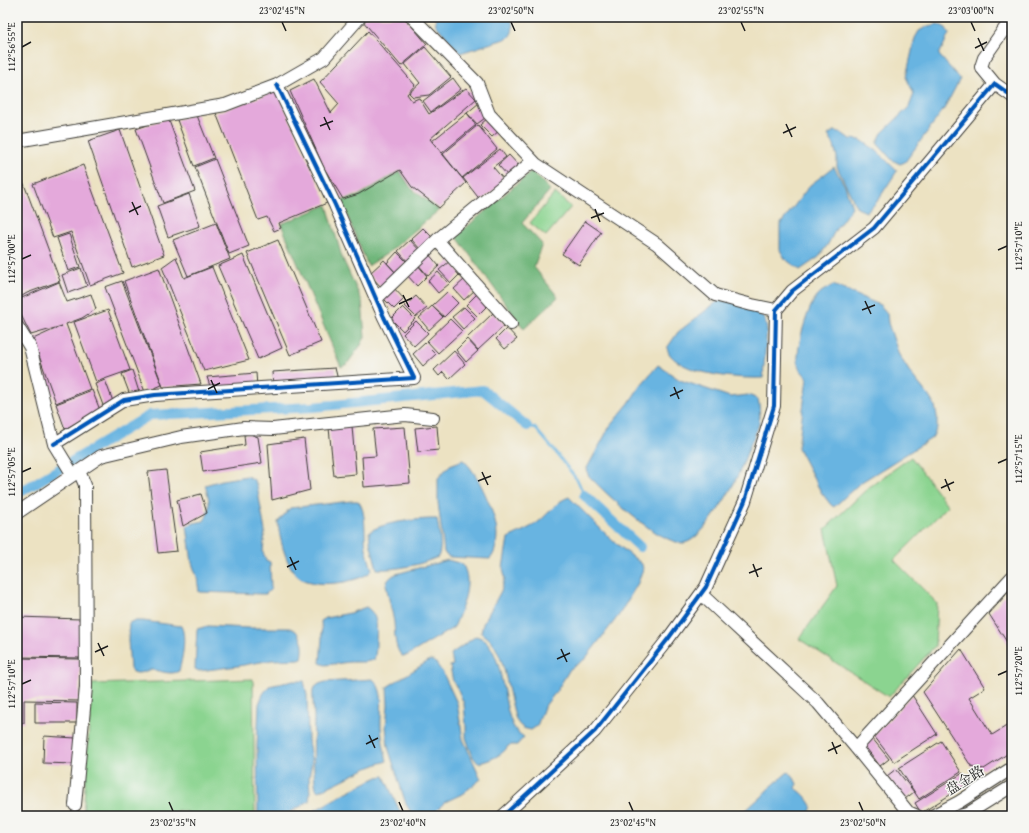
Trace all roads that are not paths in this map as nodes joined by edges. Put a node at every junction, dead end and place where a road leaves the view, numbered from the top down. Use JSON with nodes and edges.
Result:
{"nodes":[{"id":1,"x":360,"y":17,"type":"edge"},
{"id":2,"x":412,"y":17,"type":"edge"},
{"id":3,"x":1012,"y":18,"type":"edge"},
{"id":4,"x":995,"y":84,"type":"junction"},
{"id":5,"x":277,"y":85,"type":"junction"},
{"id":6,"x":1012,"y":96,"type":"edge"},
{"id":7,"x":17,"y":141,"type":"edge"},
{"id":8,"x":534,"y":160,"type":"junction"},
{"id":9,"x":437,"y":240,"type":"junction"},
{"id":10,"x":376,"y":299,"type":"junction"},
{"id":11,"x":776,"y":310,"type":"junction"},
{"id":12,"x":511,"y":324,"type":"dead end"},
{"id":13,"x":17,"y":326,"type":"edge"},
{"id":14,"x":433,"y":418,"type":"dead end"},
{"id":15,"x":54,"y":444,"type":"junction"},
{"id":16,"x":74,"y":471,"type":"junction"},
{"id":17,"x":17,"y":513,"type":"edge"},
{"id":18,"x":1012,"y":577,"type":"edge"},
{"id":19,"x":700,"y":594,"type":"junction"},
{"id":20,"x":856,"y":748,"type":"junction"},
{"id":21,"x":1012,"y":768,"type":"edge"},
{"id":22,"x":1012,"y":786,"type":"edge"},
{"id":23,"x":75,"y":805,"type":"dead end"},
{"id":24,"x":954,"y":809,"type":"edge"},
{"id":25,"x":965,"y":815,"type":"edge"},
{"id":26,"x":504,"y":816,"type":"edge"},
{"id":27,"x":917,"y":816,"type":"edge"},
{"id":28,"x":932,"y":816,"type":"edge"}],
"edges":[{"from":1,"to":5,"type":"street"},
{"from":2,"to":8,"type":"street"},
{"from":3,"to":4,"type":"street"},
{"from":4,"to":6,"type":"street"},
{"from":4,"to":11,"type":"street"},
{"from":5,"to":7,"type":"street"},
{"from":5,"to":10,"type":"street"},
{"from":8,"to":9,"type":"street"},
{"from":8,"to":11,"type":"street"},
{"from":9,"to":10,"type":"street"},
{"from":9,"to":12,"type":"street"},
{"from":10,"to":15,"type":"street"},
{"from":11,"to":19,"type":"street"},
{"from":13,"to":15,"type":"street"},
{"from":14,"to":16,"type":"street"},
{"from":15,"to":16,"type":"street"},
{"from":16,"to":17,"type":"street"},
{"from":16,"to":23,"type":"street"},
{"from":18,"to":20,"type":"street"},
{"from":19,"to":20,"type":"street"},
{"from":19,"to":26,"type":"street"},
{"from":20,"to":27,"type":"street"},
{"from":21,"to":24,"type":"street","name":"盘金路"},
{"from":22,"to":25,"type":"street"},
{"from":24,"to":25,"type":"street"},
{"from":24,"to":28,"type":"street","name":"盘金路"}]}
